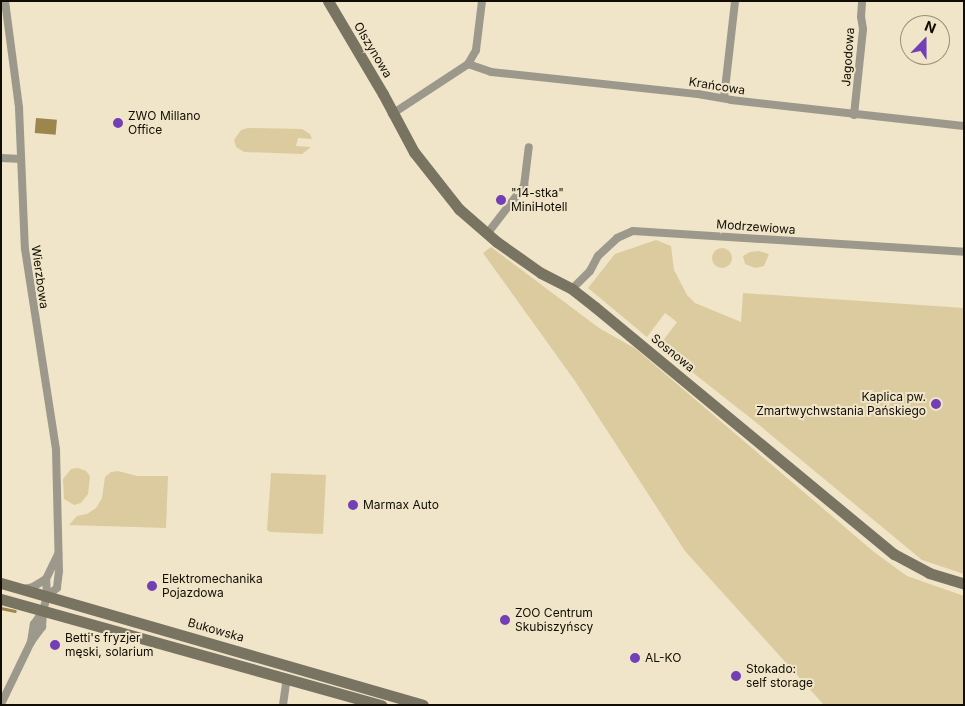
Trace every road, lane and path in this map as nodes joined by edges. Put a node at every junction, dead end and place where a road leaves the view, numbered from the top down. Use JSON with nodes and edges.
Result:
{"nodes":[{"id":1,"x":5,"y":1,"type":"edge"},
{"id":2,"x":328,"y":1,"type":"edge"},
{"id":3,"x":482,"y":1,"type":"edge"},
{"id":4,"x":735,"y":1,"type":"edge"},
{"id":5,"x":862,"y":1,"type":"edge"},
{"id":6,"x":468,"y":64,"type":"junction"},
{"id":7,"x":724,"y":98,"type":"junction"},
{"id":8,"x":392,"y":114,"type":"junction"},
{"id":9,"x":854,"y":115,"type":"junction"},
{"id":10,"x":964,"y":126,"type":"edge"},
{"id":11,"x":529,"y":147,"type":"dead end"},
{"id":12,"x":1,"y":158,"type":"edge"},
{"id":13,"x":21,"y":158,"type":"junction"},
{"id":14,"x":488,"y":234,"type":"junction"},
{"id":15,"x":964,"y":252,"type":"edge"},
{"id":16,"x":572,"y":289,"type":"junction"},
{"id":17,"x":58,"y":554,"type":"junction"},
{"id":18,"x":46,"y":579,"type":"junction"},
{"id":19,"x":1,"y":583,"type":"edge"},
{"id":20,"x":964,"y":584,"type":"edge"},
{"id":21,"x":23,"y":589,"type":"junction"},
{"id":22,"x":47,"y":596,"type":"junction"},
{"id":23,"x":1,"y":599,"type":"edge"},
{"id":24,"x":43,"y":611,"type":"junction"},
{"id":25,"x":287,"y":678,"type":"junction"},
{"id":26,"x":1,"y":704,"type":"edge"},
{"id":27,"x":283,"y":705,"type":"edge"},
{"id":28,"x":381,"y":705,"type":"edge"},
{"id":29,"x":423,"y":705,"type":"edge"}],
"edges":[{"from":1,"to":13,"type":"street","name":"Wierzbowa"},
{"from":2,"to":8,"type":"street","name":"Olszynowa"},
{"from":3,"to":6,"type":"street"},
{"from":4,"to":7,"type":"street"},
{"from":5,"to":9,"type":"street","name":"Jagodowa"},
{"from":6,"to":7,"type":"street","name":"Krańcowa"},
{"from":6,"to":8,"type":"street"},
{"from":7,"to":9,"type":"street","name":"Krańcowa"},
{"from":8,"to":14,"type":"street","name":"Sosnowa"},
{"from":9,"to":10,"type":"street","name":"Krańcowa"},
{"from":11,"to":14,"type":"street"},
{"from":12,"to":13,"type":"street"},
{"from":13,"to":17,"type":"street","name":"Wierzbowa"},
{"from":14,"to":16,"type":"street","name":"Sosnowa"},
{"from":15,"to":16,"type":"street","name":"Modrzewiowa"},
{"from":16,"to":20,"type":"street","name":"Sosnowa"},
{"from":17,"to":18,"type":"street","name":"Wierzbowa"},
{"from":17,"to":22,"type":"street","name":"Wierzbowa"},
{"from":18,"to":21,"type":"street"},
{"from":18,"to":22,"type":"street","name":"Wierzbowa"},
{"from":19,"to":21,"type":"street","name":"Bukowska"},
{"from":21,"to":22,"type":"street","name":"Bukowska"},
{"from":22,"to":24,"type":"street","name":"Wierzbowa"},
{"from":22,"to":29,"type":"street","name":"Bukowska"},
{"from":23,"to":24,"type":"street"},
{"from":24,"to":25,"type":"street"},
{"from":24,"to":26,"type":"street","name":"Wierzbowa"},
{"from":25,"to":27,"type":"street"},
{"from":25,"to":28,"type":"street"}]}
